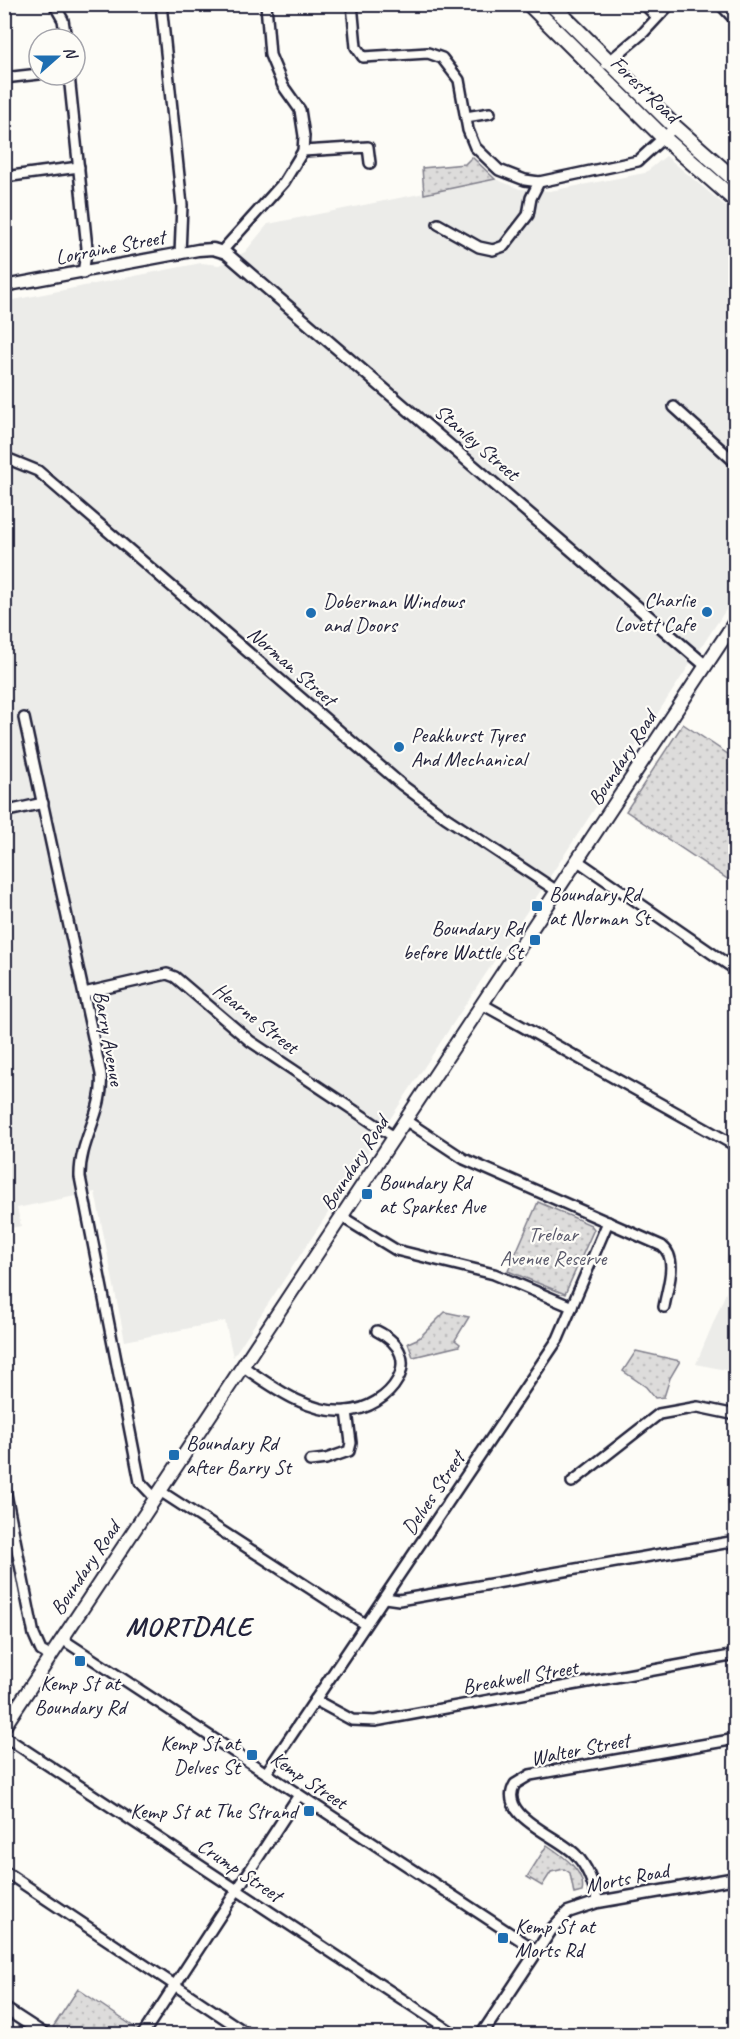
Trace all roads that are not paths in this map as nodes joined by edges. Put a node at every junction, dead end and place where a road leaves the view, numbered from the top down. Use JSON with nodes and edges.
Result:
{"nodes":[{"id":1,"x":54,"y":4,"type":"edge"},
{"id":2,"x":161,"y":4,"type":"edge"},
{"id":3,"x":266,"y":4,"type":"edge"},
{"id":4,"x":352,"y":4,"type":"edge"},
{"id":5,"x":529,"y":4,"type":"edge"},
{"id":6,"x":551,"y":4,"type":"edge"},
{"id":7,"x":644,"y":4,"type":"edge"},
{"id":8,"x":670,"y":4,"type":"edge"},
{"id":9,"x":720,"y":4,"type":"edge"},
{"id":10,"x":657,"y":17,"type":"junction"},
{"id":11,"x":735,"y":21,"type":"edge"},
{"id":12,"x":64,"y":27,"type":"edge"},
{"id":13,"x":608,"y":61,"type":"junction"},
{"id":14,"x":598,"y":72,"type":"junction"},
{"id":15,"x":27,"y":75,"type":"edge"},
{"id":16,"x":4,"y":78,"type":"edge"},
{"id":17,"x":70,"y":87,"type":"edge"},
{"id":18,"x":490,"y":113,"type":"dead end"},
{"id":19,"x":466,"y":117,"type":"junction"},
{"id":20,"x":675,"y":127,"type":"junction"},
{"id":21,"x":664,"y":138,"type":"junction"},
{"id":22,"x":303,"y":151,"type":"junction"},
{"id":23,"x":370,"y":163,"type":"dead end"},
{"id":24,"x":79,"y":167,"type":"junction"},
{"id":25,"x":4,"y":177,"type":"edge"},
{"id":26,"x":735,"y":181,"type":"edge"},
{"id":27,"x":540,"y":182,"type":"junction"},
{"id":28,"x":735,"y":201,"type":"edge"},
{"id":29,"x":438,"y":224,"type":"dead end"},
{"id":30,"x":222,"y":251,"type":"junction"},
{"id":31,"x":180,"y":254,"type":"junction"},
{"id":32,"x":83,"y":273,"type":"junction"},
{"id":33,"x":4,"y":286,"type":"edge"},
{"id":34,"x":674,"y":407,"type":"dead end"},
{"id":35,"x":10,"y":460,"type":"dead end"},
{"id":36,"x":735,"y":463,"type":"edge"},
{"id":37,"x":735,"y":620,"type":"edge"},
{"id":38,"x":705,"y":665,"type":"junction"},
{"id":39,"x":24,"y":718,"type":"dead end"},
{"id":40,"x":43,"y":803,"type":"junction"},
{"id":41,"x":4,"y":812,"type":"edge"},
{"id":42,"x":578,"y":861,"type":"junction"},
{"id":43,"x":557,"y":891,"type":"junction"},
{"id":44,"x":735,"y":970,"type":"edge"},
{"id":45,"x":84,"y":993,"type":"junction"},
{"id":46,"x":482,"y":1004,"type":"junction"},
{"id":47,"x":405,"y":1120,"type":"junction"},
{"id":48,"x":394,"y":1137,"type":"junction"},
{"id":49,"x":735,"y":1146,"type":"edge"},
{"id":50,"x":342,"y":1217,"type":"junction"},
{"id":51,"x":608,"y":1222,"type":"junction"},
{"id":52,"x":572,"y":1307,"type":"junction"},
{"id":53,"x":664,"y":1307,"type":"dead end"},
{"id":54,"x":376,"y":1331,"type":"dead end"},
{"id":55,"x":242,"y":1366,"type":"junction"},
{"id":56,"x":347,"y":1411,"type":"junction"},
{"id":57,"x":735,"y":1415,"type":"edge"},
{"id":58,"x":346,"y":1453,"type":"junction"},
{"id":59,"x":310,"y":1461,"type":"dead end"},
{"id":60,"x":350,"y":1464,"type":"dead end"},
{"id":61,"x":572,"y":1482,"type":"dead end"},
{"id":62,"x":4,"y":1484,"type":"edge"},
{"id":63,"x":157,"y":1495,"type":"junction"},
{"id":64,"x":735,"y":1541,"type":"edge"},
{"id":65,"x":385,"y":1598,"type":"junction"},
{"id":66,"x":365,"y":1624,"type":"junction"},
{"id":67,"x":62,"y":1639,"type":"junction"},
{"id":68,"x":735,"y":1655,"type":"edge"},
{"id":69,"x":50,"y":1656,"type":"junction"},
{"id":70,"x":315,"y":1700,"type":"junction"},
{"id":71,"x":4,"y":1727,"type":"edge"},
{"id":72,"x":4,"y":1736,"type":"edge"},
{"id":73,"x":735,"y":1738,"type":"edge"},
{"id":74,"x":266,"y":1773,"type":"junction"},
{"id":75,"x":299,"y":1795,"type":"junction"},
{"id":76,"x":4,"y":1871,"type":"edge"},
{"id":77,"x":735,"y":1878,"type":"edge"},
{"id":78,"x":238,"y":1890,"type":"junction"},
{"id":79,"x":598,"y":1902,"type":"junction"},
{"id":80,"x":537,"y":1951,"type":"junction"},
{"id":81,"x":175,"y":1986,"type":"junction"},
{"id":82,"x":4,"y":2008,"type":"edge"},
{"id":83,"x":44,"y":2034,"type":"edge"},
{"id":84,"x":142,"y":2034,"type":"edge"},
{"id":85,"x":248,"y":2034,"type":"edge"},
{"id":86,"x":455,"y":2034,"type":"edge"},
{"id":87,"x":482,"y":2034,"type":"edge"}],
"edges":[{"from":1,"to":12,"type":"street"},
{"from":2,"to":31,"type":"street"},
{"from":3,"to":22,"type":"street"},
{"from":4,"to":19,"type":"street"},
{"from":5,"to":14,"type":"main road","name":"Forest Road"},
{"from":6,"to":13,"type":"main road","name":"Forest Road"},
{"from":7,"to":10,"type":"street"},
{"from":8,"to":10,"type":"street"},
{"from":9,"to":11,"type":"street"},
{"from":10,"to":13,"type":"street"},
{"from":13,"to":14,"type":"street"},
{"from":13,"to":20,"type":"main road","name":"Forest Road"},
{"from":14,"to":21,"type":"main road","name":"Forest Road"},
{"from":15,"to":16,"type":"street"},
{"from":17,"to":24,"type":"street"},
{"from":18,"to":19,"type":"street"},
{"from":19,"to":27,"type":"street"},
{"from":20,"to":21,"type":"street"},
{"from":20,"to":26,"type":"main road","name":"Forest Road"},
{"from":21,"to":27,"type":"street"},
{"from":21,"to":28,"type":"main road","name":"Forest Road"},
{"from":22,"to":23,"type":"street"},
{"from":22,"to":30,"type":"street"},
{"from":24,"to":25,"type":"street"},
{"from":24,"to":32,"type":"street"},
{"from":27,"to":29,"type":"street"},
{"from":30,"to":31,"type":"street","name":"Lorraine Street"},
{"from":30,"to":38,"type":"street","name":"Stanley Street"},
{"from":31,"to":32,"type":"street","name":"Lorraine Street"},
{"from":32,"to":33,"type":"street","name":"Lorraine Street"},
{"from":34,"to":36,"type":"street"},
{"from":35,"to":43,"type":"street","name":"Norman Street"},
{"from":37,"to":38,"type":"main road","name":"Boundary Road"},
{"from":38,"to":42,"type":"main road","name":"Boundary Road"},
{"from":39,"to":40,"type":"street","name":"Barry Avenue"},
{"from":40,"to":41,"type":"street"},
{"from":40,"to":45,"type":"street","name":"Barry Avenue"},
{"from":42,"to":43,"type":"main road","name":"Boundary Road"},
{"from":42,"to":44,"type":"street"},
{"from":43,"to":46,"type":"main road","name":"Boundary Road"},
{"from":45,"to":48,"type":"street","name":"Hearne Street"},
{"from":45,"to":63,"type":"street","name":"Barry Avenue"},
{"from":46,"to":47,"type":"main road","name":"Boundary Road"},
{"from":46,"to":49,"type":"street"},
{"from":47,"to":48,"type":"main road","name":"Boundary Road"},
{"from":47,"to":51,"type":"street"},
{"from":48,"to":50,"type":"main road","name":"Boundary Road"},
{"from":50,"to":52,"type":"street"},
{"from":50,"to":55,"type":"main road","name":"Boundary Road"},
{"from":51,"to":52,"type":"street","name":"Delves Street"},
{"from":51,"to":53,"type":"street"},
{"from":52,"to":65,"type":"street","name":"Delves Street"},
{"from":54,"to":56,"type":"street"},
{"from":55,"to":56,"type":"street"},
{"from":55,"to":63,"type":"main road","name":"Boundary Road"},
{"from":56,"to":58,"type":"street"},
{"from":57,"to":61,"type":"street"},
{"from":58,"to":59,"type":"street"},
{"from":58,"to":60,"type":"street"},
{"from":62,"to":69,"type":"street"},
{"from":63,"to":66,"type":"street"},
{"from":63,"to":67,"type":"main road","name":"Boundary Road"},
{"from":64,"to":65,"type":"street"},
{"from":65,"to":66,"type":"street","name":"Delves Street"},
{"from":66,"to":70,"type":"street","name":"Delves Street"},
{"from":67,"to":69,"type":"main road","name":"Boundary Road"},
{"from":67,"to":74,"type":"street","name":"Kemp Street"},
{"from":68,"to":70,"type":"street","name":"Breakwell Street"},
{"from":69,"to":71,"type":"main road","name":"Boundary Road"},
{"from":70,"to":74,"type":"street","name":"Delves Street"},
{"from":72,"to":78,"type":"street","name":"Crump Street"},
{"from":73,"to":79,"type":"street","name":"Walter Street"},
{"from":74,"to":75,"type":"street","name":"Kemp Street"},
{"from":75,"to":78,"type":"street"},
{"from":75,"to":80,"type":"street","name":"Kemp Street"},
{"from":76,"to":81,"type":"street"},
{"from":77,"to":79,"type":"street","name":"Morts Road"},
{"from":78,"to":81,"type":"street"},
{"from":78,"to":86,"type":"street","name":"Crump Street"},
{"from":79,"to":80,"type":"street","name":"Morts Road"},
{"from":80,"to":87,"type":"street","name":"Morts Road"},
{"from":81,"to":84,"type":"street"},
{"from":81,"to":85,"type":"street"},
{"from":82,"to":83,"type":"street"}]}
